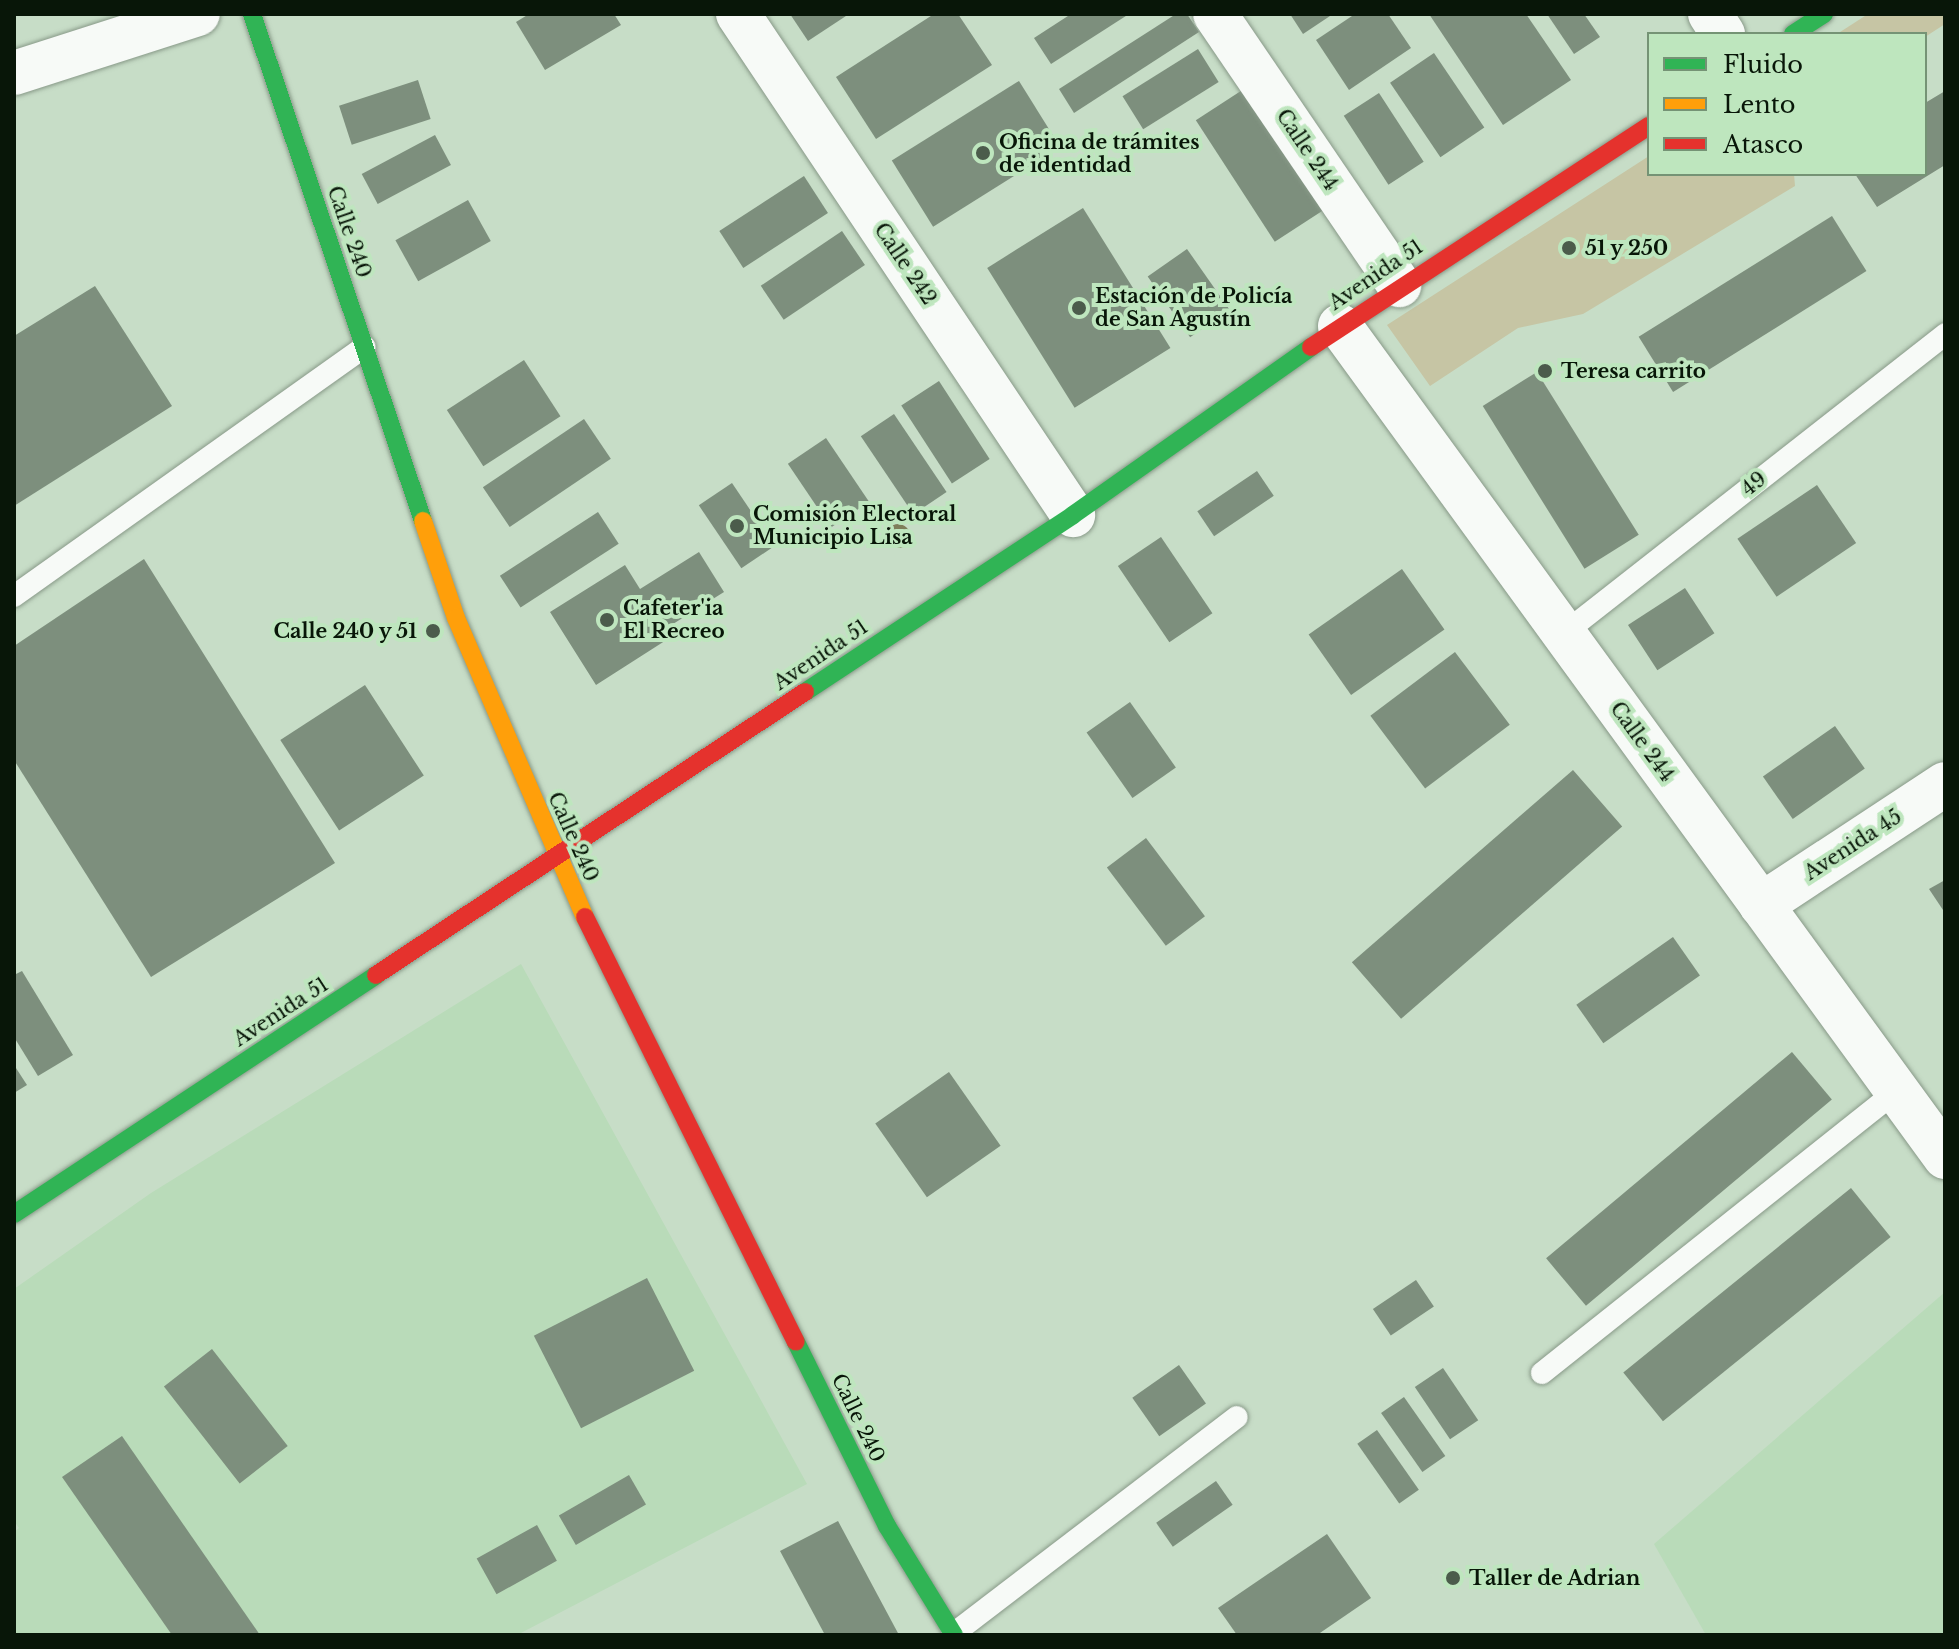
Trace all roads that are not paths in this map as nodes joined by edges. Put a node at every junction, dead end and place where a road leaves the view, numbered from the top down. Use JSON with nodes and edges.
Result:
{"nodes":[{"id":1,"x":198,"y":14,"type":"edge"},
{"id":2,"x":252,"y":14,"type":"edge"},
{"id":3,"x":738,"y":14,"type":"edge"},
{"id":4,"x":1215,"y":14,"type":"edge"},
{"id":5,"x":1710,"y":14,"type":"edge"},
{"id":6,"x":1824,"y":14,"type":"edge"},
{"id":7,"x":1722,"y":32,"type":"edge"},
{"id":8,"x":1796,"y":32,"type":"edge"},
{"id":9,"x":14,"y":73,"type":"edge"},
{"id":10,"x":1647,"y":127,"type":"edge"},
{"id":11,"x":1399,"y":285,"type":"junction"},
{"id":12,"x":1340,"y":326,"type":"junction"},
{"id":13,"x":1945,"y":334,"type":"edge"},
{"id":14,"x":365,"y":347,"type":"junction"},
{"id":15,"x":1073,"y":515,"type":"junction"},
{"id":16,"x":14,"y":596,"type":"edge"},
{"id":17,"x":1563,"y":634,"type":"junction"},
{"id":18,"x":1945,"y":784,"type":"edge"},
{"id":19,"x":555,"y":857,"type":"junction"},
{"id":20,"x":1761,"y":905,"type":"junction"},
{"id":21,"x":1897,"y":1091,"type":"junction"},
{"id":22,"x":1945,"y":1157,"type":"edge"},
{"id":23,"x":14,"y":1214,"type":"edge"},
{"id":24,"x":1542,"y":1373,"type":"dead end"},
{"id":25,"x":1237,"y":1417,"type":"dead end"},
{"id":26,"x":954,"y":1634,"type":"edge"}],
"edges":[{"from":1,"to":9,"type":"street"},
{"from":2,"to":14,"type":"main road","name":"Calle 240"},
{"from":3,"to":15,"type":"street","name":"Calle 242"},
{"from":4,"to":11,"type":"street","name":"Calle 244"},
{"from":5,"to":7,"type":"street"},
{"from":6,"to":8,"type":"main road"},
{"from":10,"to":11,"type":"main road","name":"Avenida 51"},
{"from":11,"to":12,"type":"main road","name":"Avenida 51"},
{"from":12,"to":15,"type":"main road","name":"Avenida 51"},
{"from":12,"to":17,"type":"street","name":"Calle 244"},
{"from":13,"to":17,"type":"lane","name":"49"},
{"from":14,"to":16,"type":"lane"},
{"from":14,"to":19,"type":"main road","name":"Calle 240"},
{"from":15,"to":19,"type":"main road","name":"Avenida 51"},
{"from":17,"to":20,"type":"street","name":"Calle 244"},
{"from":18,"to":20,"type":"street","name":"Avenida 45"},
{"from":19,"to":23,"type":"main road","name":"Avenida 51"},
{"from":19,"to":26,"type":"main road","name":"Calle 240"},
{"from":20,"to":21,"type":"street","name":"Calle 244"},
{"from":21,"to":22,"type":"street","name":"Calle 244"},
{"from":21,"to":24,"type":"lane"},
{"from":25,"to":26,"type":"lane"}]}
